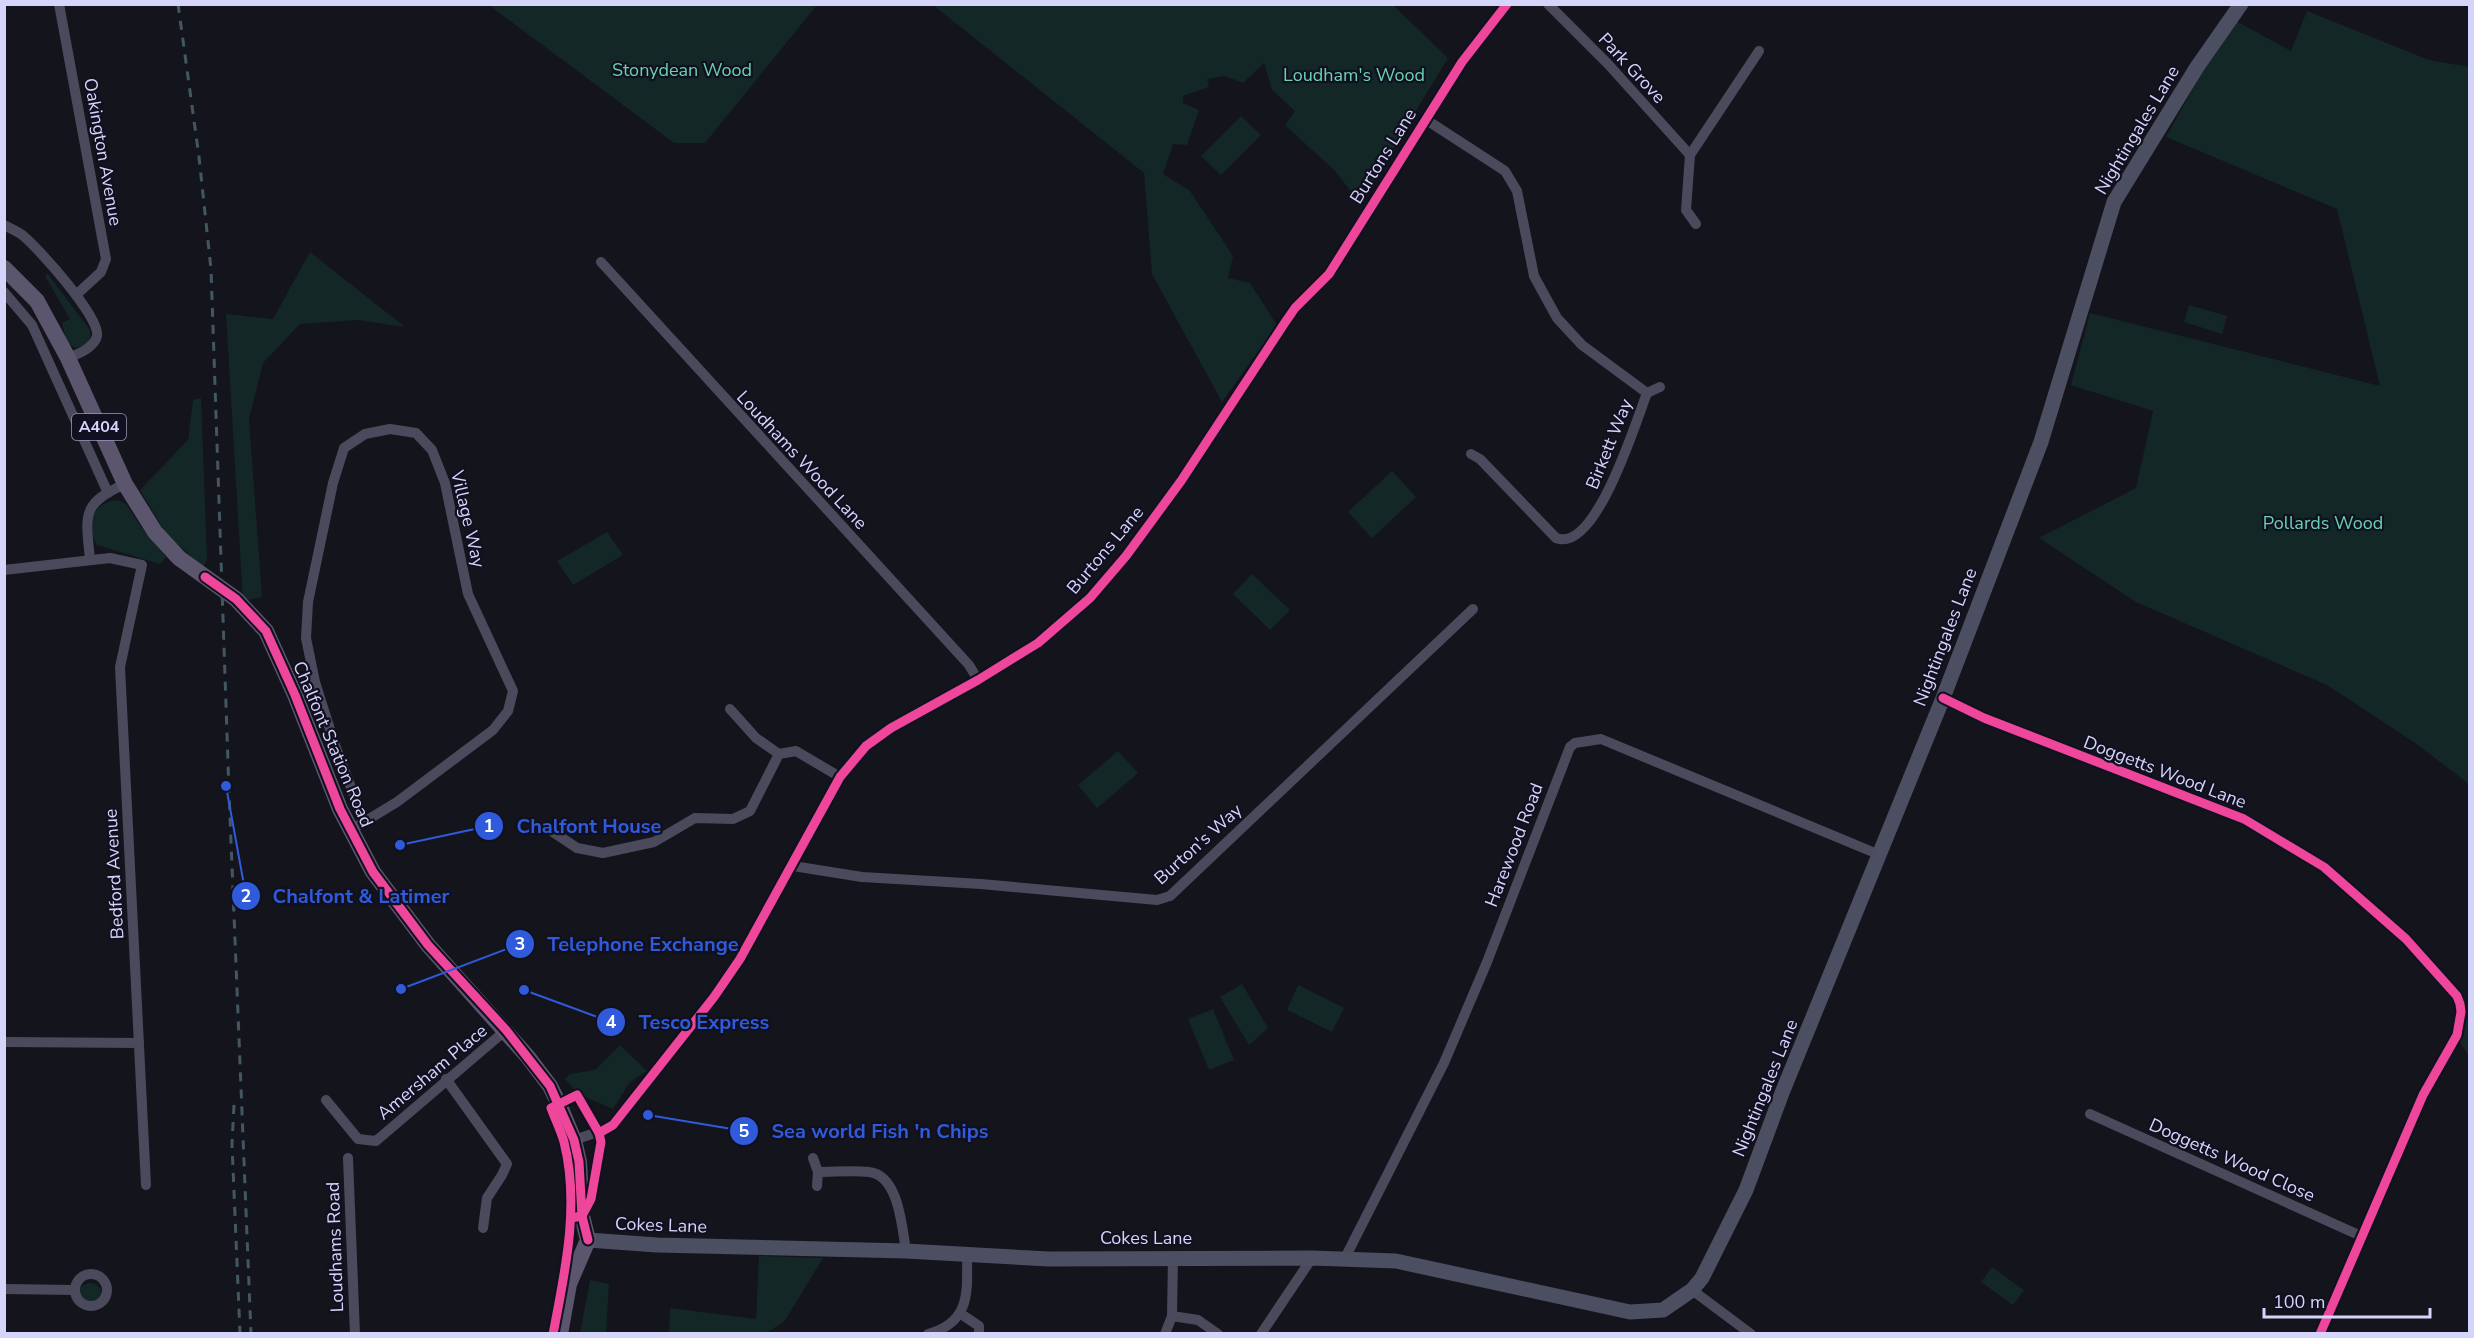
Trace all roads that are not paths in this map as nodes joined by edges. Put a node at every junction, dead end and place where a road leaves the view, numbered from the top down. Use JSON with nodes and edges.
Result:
{"nodes":[{"id":1,"x":59,"y":4,"type":"edge"},
{"id":2,"x":1507,"y":4,"type":"edge"},
{"id":3,"x":1548,"y":4,"type":"edge"},
{"id":4,"x":2241,"y":4,"type":"edge"},
{"id":5,"x":1759,"y":51,"type":"dead end"},
{"id":6,"x":1425,"y":119,"type":"junction"},
{"id":7,"x":1690,"y":155,"type":"junction"},
{"id":8,"x":1696,"y":224,"type":"dead end"},
{"id":9,"x":4,"y":225,"type":"edge"},
{"id":10,"x":601,"y":262,"type":"dead end"},
{"id":11,"x":4,"y":267,"type":"edge"},
{"id":12,"x":4,"y":292,"type":"edge"},
{"id":13,"x":76,"y":295,"type":"junction"},
{"id":14,"x":68,"y":358,"type":"junction"},
{"id":15,"x":1660,"y":387,"type":"dead end"},
{"id":16,"x":1647,"y":393,"type":"junction"},
{"id":17,"x":1471,"y":454,"type":"dead end"},
{"id":18,"x":125,"y":484,"type":"junction"},
{"id":19,"x":108,"y":493,"type":"junction"},
{"id":20,"x":90,"y":560,"type":"junction"},
{"id":21,"x":4,"y":570,"type":"edge"},
{"id":22,"x":1473,"y":609,"type":"dead end"},
{"id":23,"x":978,"y":680,"type":"junction"},
{"id":24,"x":1943,"y":698,"type":"junction"},
{"id":25,"x":730,"y":709,"type":"dead end"},
{"id":26,"x":779,"y":754,"type":"junction"},
{"id":27,"x":840,"y":777,"type":"junction"},
{"id":28,"x":357,"y":826,"type":"junction"},
{"id":29,"x":553,"y":832,"type":"dead end"},
{"id":30,"x":1880,"y":855,"type":"junction"},
{"id":31,"x":793,"y":866,"type":"junction"},
{"id":32,"x":2465,"y":1007,"type":"edge"},
{"id":33,"x":506,"y":1030,"type":"junction"},
{"id":34,"x":4,"y":1042,"type":"edge"},
{"id":35,"x":139,"y":1043,"type":"junction"},
{"id":36,"x":446,"y":1079,"type":"junction"},
{"id":37,"x":326,"y":1100,"type":"dead end"},
{"id":38,"x":2090,"y":1114,"type":"dead end"},
{"id":39,"x":574,"y":1140,"type":"junction"},
{"id":40,"x":348,"y":1158,"type":"dead end"},
{"id":41,"x":813,"y":1158,"type":"dead end"},
{"id":42,"x":818,"y":1172,"type":"junction"},
{"id":43,"x":146,"y":1185,"type":"dead end"},
{"id":44,"x":817,"y":1186,"type":"dead end"},
{"id":45,"x":483,"y":1228,"type":"dead end"},
{"id":46,"x":2361,"y":1236,"type":"junction"},
{"id":47,"x":588,"y":1240,"type":"junction"},
{"id":48,"x":906,"y":1251,"type":"junction"},
{"id":49,"x":967,"y":1253,"type":"junction"},
{"id":50,"x":1173,"y":1257,"type":"junction"},
{"id":51,"x":1312,"y":1257,"type":"junction"},
{"id":52,"x":1346,"y":1258,"type":"junction"},
{"id":53,"x":4,"y":1288,"type":"edge"},
{"id":54,"x":75,"y":1290,"type":"dead end"},
{"id":55,"x":1692,"y":1290,"type":"junction"},
{"id":56,"x":961,"y":1314,"type":"junction"},
{"id":57,"x":1172,"y":1316,"type":"junction"},
{"id":58,"x":355,"y":1334,"type":"edge"},
{"id":59,"x":560,"y":1334,"type":"edge"},
{"id":60,"x":928,"y":1334,"type":"edge"},
{"id":61,"x":979,"y":1334,"type":"edge"},
{"id":62,"x":1165,"y":1334,"type":"edge"},
{"id":63,"x":1218,"y":1334,"type":"edge"},
{"id":64,"x":1261,"y":1334,"type":"edge"},
{"id":65,"x":1751,"y":1334,"type":"edge"},
{"id":66,"x":2320,"y":1334,"type":"edge"}],
"edges":[{"from":1,"to":13,"type":"street","name":"Oakington Avenue"},
{"from":2,"to":6,"type":"street","name":"Burtons Lane"},
{"from":3,"to":7,"type":"street","name":"Park Grove"},
{"from":4,"to":24,"type":"main road","name":"Nightingales Lane"},
{"from":5,"to":7,"type":"street"},
{"from":6,"to":16,"type":"street","name":"Birkett Way"},
{"from":6,"to":23,"type":"street","name":"Burtons Lane"},
{"from":7,"to":8,"type":"street"},
{"from":9,"to":13,"type":"street"},
{"from":10,"to":23,"type":"street","name":"Loudhams Wood Lane"},
{"from":11,"to":14,"type":"main road","number":"A404"},
{"from":12,"to":19,"type":"street"},
{"from":13,"to":14,"type":"street"},
{"from":14,"to":18,"type":"main road","number":"A404"},
{"from":15,"to":16,"type":"street","name":"Birkett Way"},
{"from":16,"to":17,"type":"street","name":"Birkett Way"},
{"from":18,"to":19,"type":"street"},
{"from":18,"to":28,"type":"main road","name":"Chalfont Station Road","number":"A404"},
{"from":19,"to":20,"type":"street"},
{"from":20,"to":21,"type":"street"},
{"from":20,"to":35,"type":"street","name":"Bedford Avenue"},
{"from":22,"to":31,"type":"street","name":"Burton's Way"},
{"from":23,"to":27,"type":"street","name":"Burtons Lane"},
{"from":24,"to":30,"type":"main road","name":"Nightingales Lane"},
{"from":24,"to":32,"type":"street","name":"Doggetts Wood Lane"},
{"from":25,"to":26,"type":"street"},
{"from":26,"to":27,"type":"street"},
{"from":26,"to":29,"type":"street"},
{"from":27,"to":31,"type":"street","name":"Burtons Lane"},
{"from":28,"to":28,"type":"street","name":"Village Way"},
{"from":28,"to":33,"type":"main road","name":"Chalfont Station Road","number":"A404"},
{"from":30,"to":52,"type":"street","name":"Harewood Road"},
{"from":30,"to":55,"type":"main road","name":"Nightingales Lane"},
{"from":31,"to":39,"type":"street","name":"Burtons Lane"},
{"from":32,"to":46,"type":"street","name":"Doggetts Wood Lane"},
{"from":33,"to":36,"type":"street","name":"Amersham Place"},
{"from":33,"to":39,"type":"main road","name":"Chalfont Station Road","number":"A404"},
{"from":34,"to":35,"type":"street"},
{"from":35,"to":43,"type":"street","name":"Bedford Avenue"},
{"from":36,"to":37,"type":"street","name":"Amersham Place"},
{"from":36,"to":45,"type":"street"},
{"from":38,"to":46,"type":"street","name":"Doggetts Wood Close"},
{"from":39,"to":47,"type":"main road","name":"Chalfont Station Road","number":"A404"},
{"from":40,"to":58,"type":"street","name":"Loudhams Road"},
{"from":41,"to":42,"type":"street"},
{"from":42,"to":44,"type":"street"},
{"from":42,"to":48,"type":"street"},
{"from":46,"to":66,"type":"street","name":"Doggetts Wood Lane"},
{"from":47,"to":48,"type":"main road","name":"Cokes Lane"},
{"from":47,"to":59,"type":"main road"},
{"from":48,"to":49,"type":"main road","name":"Cokes Lane"},
{"from":49,"to":50,"type":"main road","name":"Cokes Lane"},
{"from":49,"to":56,"type":"street"},
{"from":50,"to":51,"type":"main road","name":"Cokes Lane"},
{"from":50,"to":57,"type":"street"},
{"from":51,"to":52,"type":"main road","name":"Cokes Lane"},
{"from":51,"to":64,"type":"street"},
{"from":52,"to":55,"type":"main road","name":"Cokes Lane"},
{"from":53,"to":54,"type":"street"},
{"from":55,"to":65,"type":"street"},
{"from":56,"to":60,"type":"street"},
{"from":56,"to":61,"type":"street"},
{"from":57,"to":62,"type":"street"},
{"from":57,"to":63,"type":"street"}]}
